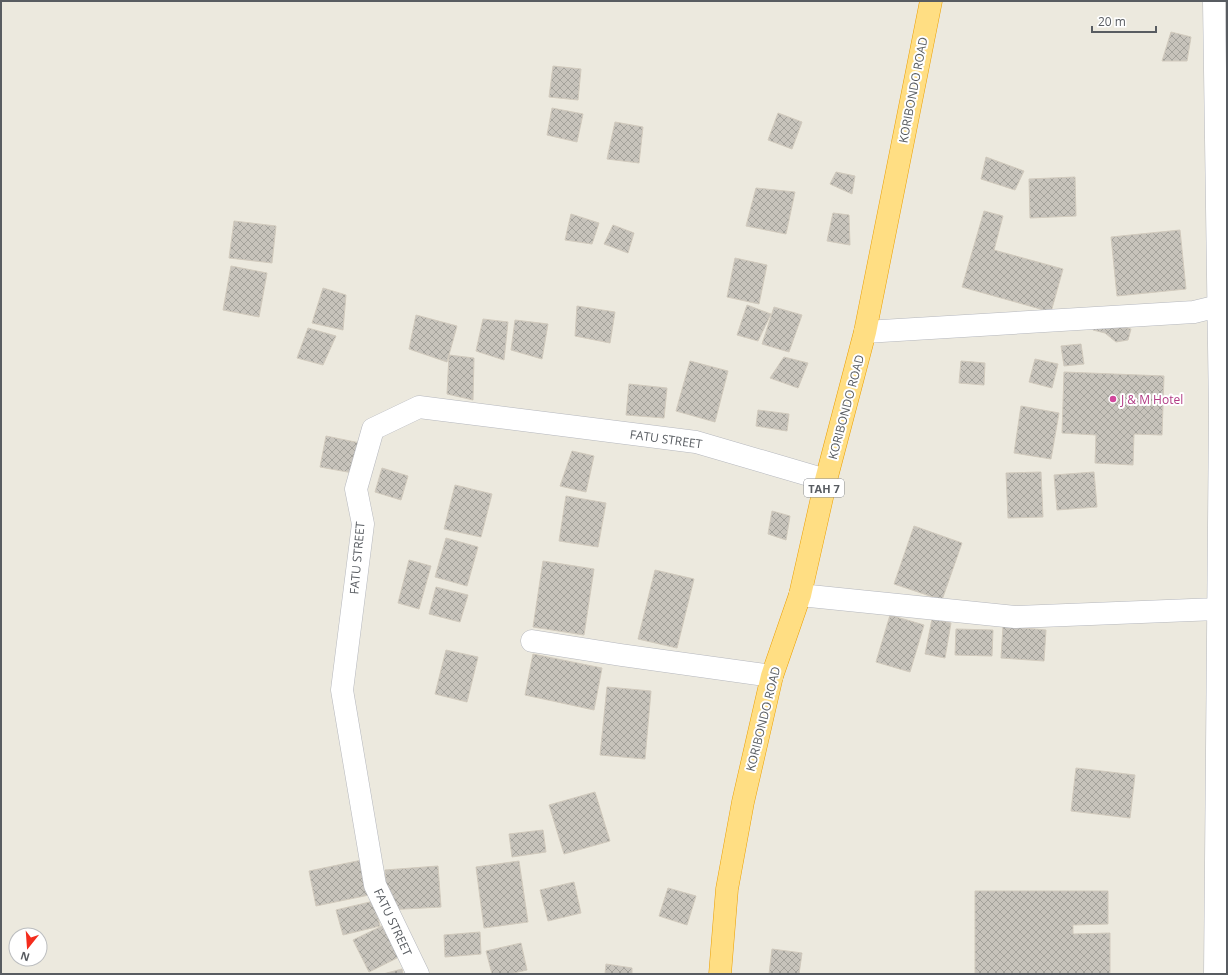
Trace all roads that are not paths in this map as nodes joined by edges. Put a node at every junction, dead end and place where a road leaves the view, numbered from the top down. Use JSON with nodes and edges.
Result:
{"nodes":[{"id":1,"x":931,"y":1,"type":"edge"},
{"id":2,"x":1214,"y":1,"type":"edge"},
{"id":3,"x":1222,"y":300,"type":"edge"},
{"id":4,"x":865,"y":332,"type":"junction"},
{"id":5,"x":826,"y":480,"type":"junction"},
{"id":6,"x":800,"y":595,"type":"junction"},
{"id":7,"x":1217,"y":609,"type":"junction"},
{"id":8,"x":532,"y":641,"type":"dead end"},
{"id":9,"x":772,"y":676,"type":"junction"},
{"id":10,"x":1221,"y":837,"type":"edge"},
{"id":11,"x":418,"y":974,"type":"edge"},
{"id":12,"x":720,"y":974,"type":"edge"},
{"id":13,"x":1215,"y":974,"type":"edge"}],
"edges":[{"from":1,"to":4,"type":"highway","name":"KORIBONDO ROAD","number":"TAH 7"},
{"from":2,"to":3,"type":"street"},
{"from":3,"to":4,"type":"street"},
{"from":3,"to":7,"type":"street"},
{"from":4,"to":5,"type":"highway","name":"KORIBONDO ROAD","number":"TAH 7"},
{"from":5,"to":6,"type":"highway","name":"KORIBONDO ROAD","number":"TAH 7"},
{"from":5,"to":11,"type":"street","name":"FATU STREET"},
{"from":6,"to":7,"type":"street"},
{"from":6,"to":9,"type":"highway","name":"KORIBONDO ROAD","number":"TAH 7"},
{"from":7,"to":10,"type":"street"},
{"from":8,"to":9,"type":"street"},
{"from":9,"to":12,"type":"highway","name":"KORIBONDO ROAD","number":"TAH 7"},
{"from":10,"to":13,"type":"street"}]}
